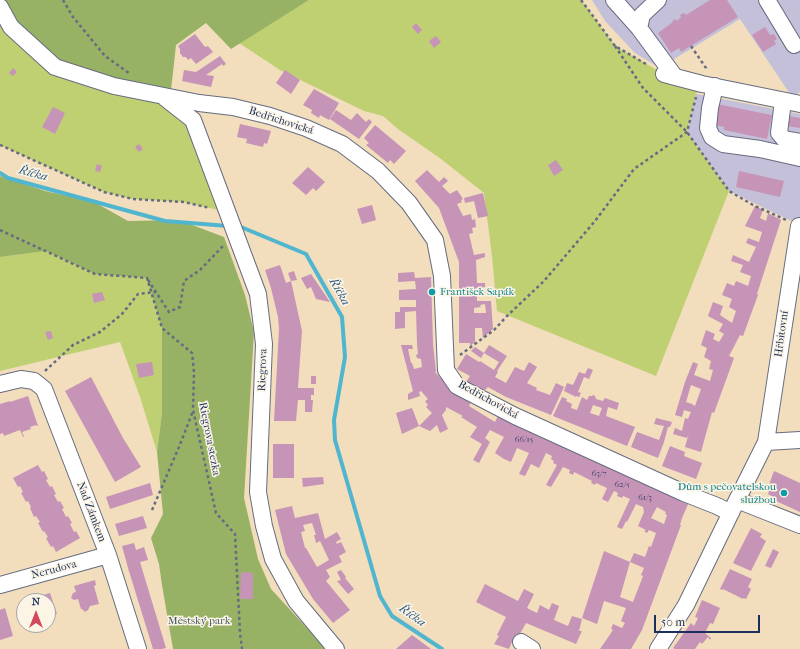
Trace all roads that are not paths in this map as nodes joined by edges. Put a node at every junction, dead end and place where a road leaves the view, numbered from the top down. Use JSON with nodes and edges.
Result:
{"nodes":[{"id":1,"x":614,"y":0,"type":"edge"},
{"id":2,"x":658,"y":0,"type":"edge"},
{"id":3,"x":767,"y":0,"type":"edge"},
{"id":4,"x":0,"y":7,"type":"edge"},
{"id":5,"x":639,"y":28,"type":"junction"},
{"id":6,"x":794,"y":45,"type":"dead end"},
{"id":7,"x":715,"y":86,"type":"junction"},
{"id":8,"x":162,"y":96,"type":"junction"},
{"id":9,"x":783,"y":101,"type":"junction"},
{"id":10,"x":800,"y":104,"type":"edge"},
{"id":11,"x":800,"y":142,"type":"edge"},
{"id":12,"x":800,"y":158,"type":"edge"},
{"id":13,"x":793,"y":223,"type":"road end"},
{"id":14,"x":0,"y":384,"type":"edge"},
{"id":15,"x":800,"y":440,"type":"edge"},
{"id":16,"x":766,"y":442,"type":"junction"},
{"id":17,"x":734,"y":506,"type":"junction"},
{"id":18,"x":800,"y":525,"type":"edge"},
{"id":19,"x":108,"y":555,"type":"junction"},
{"id":20,"x":0,"y":585,"type":"edge"},
{"id":21,"x":138,"y":649,"type":"edge"},
{"id":22,"x":336,"y":649,"type":"edge"},
{"id":23,"x":658,"y":649,"type":"edge"}],
"edges":[{"from":1,"to":5,"type":"street"},
{"from":2,"to":5,"type":"street"},
{"from":3,"to":6,"type":"street"},
{"from":4,"to":8,"type":"street","name":"Bedřichovická"},
{"from":5,"to":7,"type":"street"},
{"from":7,"to":9,"type":"street"},
{"from":7,"to":12,"type":"street"},
{"from":8,"to":17,"type":"street","name":"Bedřichovická"},
{"from":8,"to":22,"type":"street","name":"Riegrova"},
{"from":9,"to":10,"type":"street"},
{"from":9,"to":11,"type":"street"},
{"from":13,"to":16,"type":"street","name":"Hřbitovní"},
{"from":14,"to":19,"type":"street","name":"Nad Zámkem"},
{"from":15,"to":16,"type":"street"},
{"from":16,"to":17,"type":"street","name":"Hřbitovní"},
{"from":17,"to":18,"type":"street"},
{"from":17,"to":23,"type":"street","name":"Hřbitovní"},
{"from":19,"to":20,"type":"street","name":"Nerudova"},
{"from":19,"to":21,"type":"street","name":"Nad Zámkem"}]}
